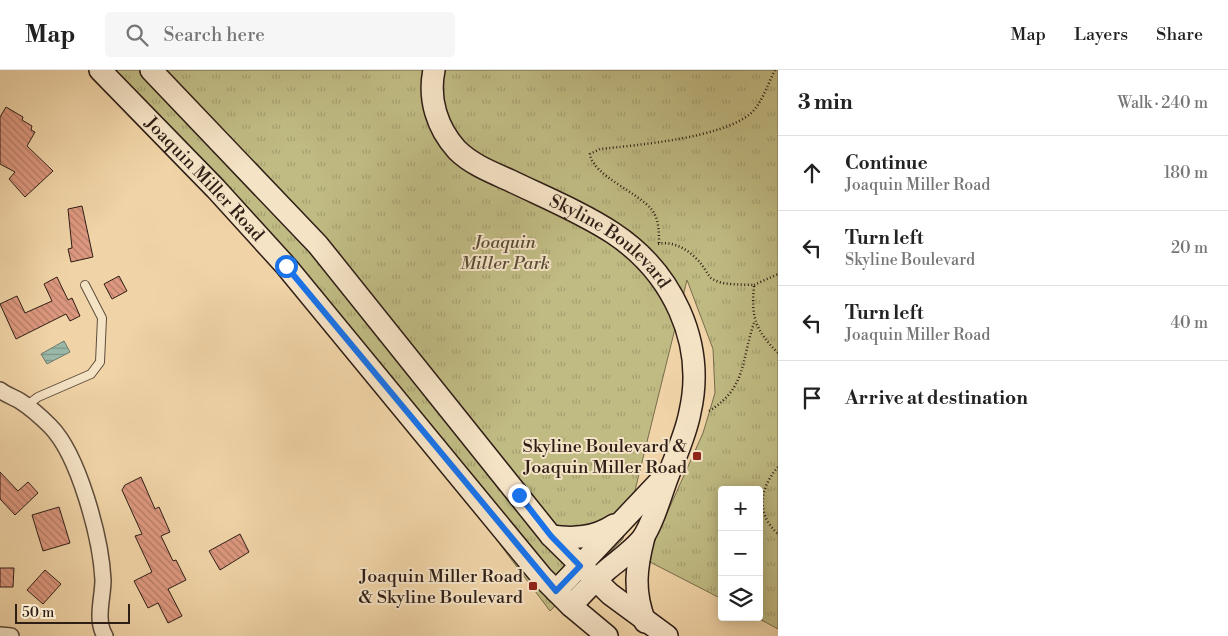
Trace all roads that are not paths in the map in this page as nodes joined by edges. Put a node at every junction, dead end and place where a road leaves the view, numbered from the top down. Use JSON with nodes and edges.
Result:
{"nodes":[{"id":1,"x":100,"y":70,"type":"edge"},
{"id":2,"x":151,"y":70,"type":"edge"},
{"id":3,"x":434,"y":70,"type":"edge"},
{"id":4,"x":85,"y":285,"type":"dead end"},
{"id":5,"x":0,"y":390,"type":"edge"},
{"id":6,"x":26,"y":406,"type":"junction"},
{"id":7,"x":670,"y":470,"type":"junction"},
{"id":8,"x":623,"y":519,"type":"junction"},
{"id":9,"x":551,"y":536,"type":"junction"},
{"id":10,"x":644,"y":537,"type":"junction"},
{"id":11,"x":588,"y":574,"type":"junction"},
{"id":12,"x":556,"y":591,"type":"junction"},
{"id":13,"x":571,"y":606,"type":"junction"},
{"id":14,"x":645,"y":622,"type":"junction"},
{"id":15,"x":0,"y":635,"type":"edge"},
{"id":16,"x":11,"y":636,"type":"edge"},
{"id":17,"x":105,"y":636,"type":"edge"},
{"id":18,"x":607,"y":636,"type":"edge"},
{"id":19,"x":667,"y":636,"type":"edge"}],
"edges":[{"from":1,"to":12,"type":"main road","name":"Joaquin Miller Road"},
{"from":2,"to":9,"type":"main road","name":"Joaquin Miller Road"},
{"from":3,"to":7,"type":"main road","name":"Skyline Boulevard"},
{"from":4,"to":6,"type":"lane"},
{"from":5,"to":6,"type":"street"},
{"from":6,"to":17,"type":"street"},
{"from":7,"to":8,"type":"main road","name":"Skyline Boulevard"},
{"from":7,"to":10,"type":"main road","name":"Skyline Boulevard"},
{"from":8,"to":9,"type":"main road"},
{"from":8,"to":11,"type":"main road","name":"Skyline Boulevard"},
{"from":9,"to":11,"type":"main road","name":"Joaquin Miller Road"},
{"from":10,"to":11,"type":"main road","name":"Skyline Boulevard"},
{"from":10,"to":14,"type":"main road"},
{"from":11,"to":12,"type":"main road","name":"Skyline Boulevard"},
{"from":11,"to":13,"type":"main road","name":"Skyline Boulevard"},
{"from":11,"to":14,"type":"main road"},
{"from":12,"to":13,"type":"main road"},
{"from":13,"to":18,"type":"main road"},
{"from":14,"to":19,"type":"main road"},
{"from":15,"to":16,"type":"street"}]}
